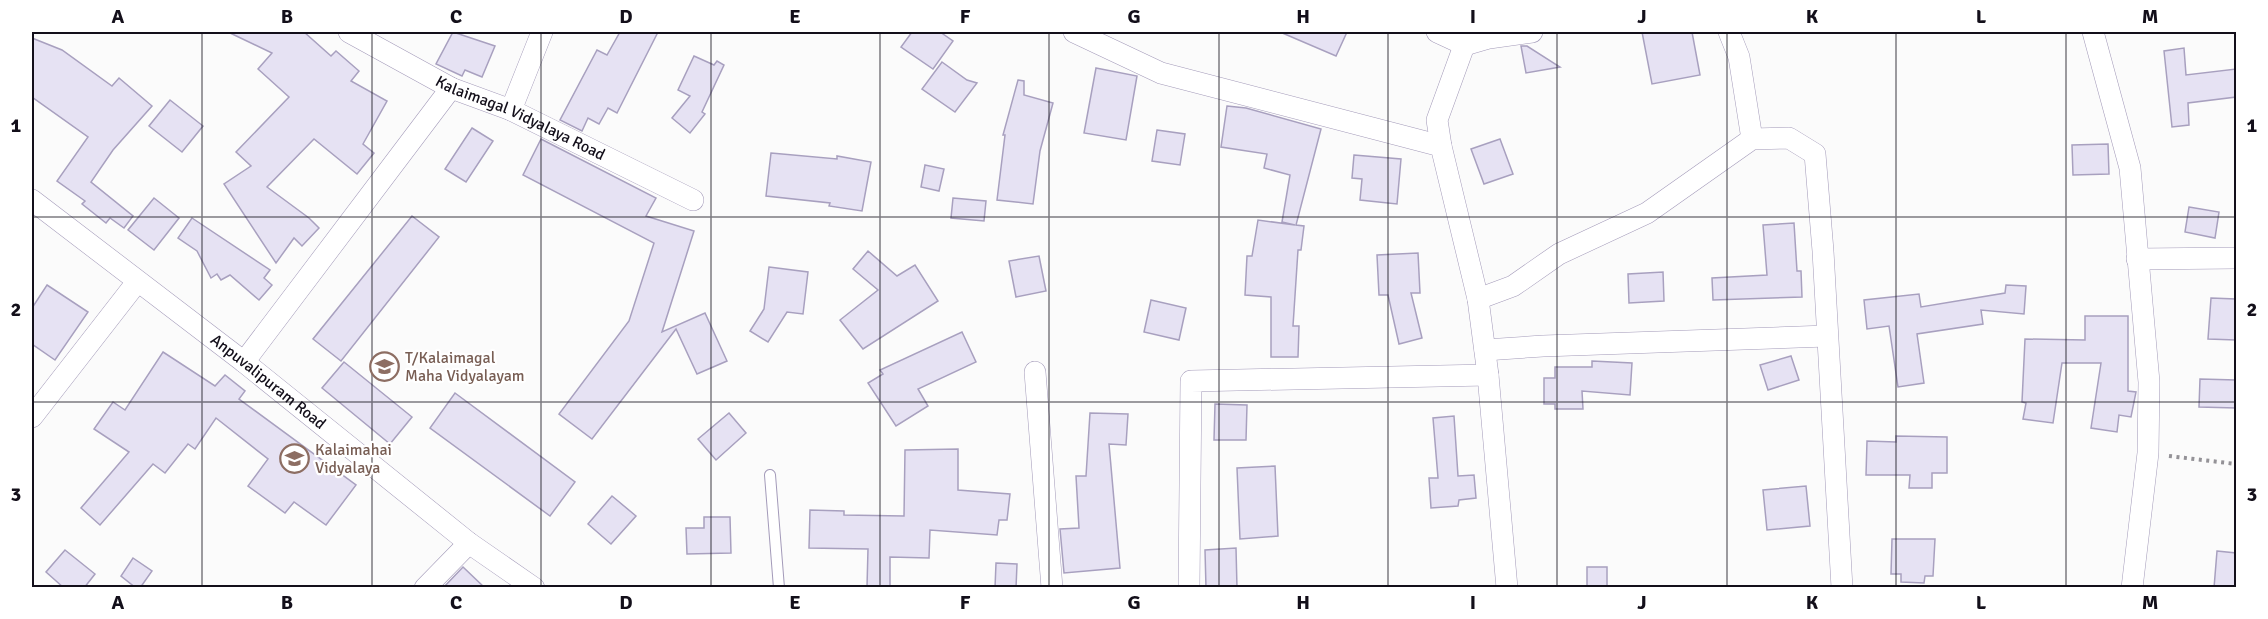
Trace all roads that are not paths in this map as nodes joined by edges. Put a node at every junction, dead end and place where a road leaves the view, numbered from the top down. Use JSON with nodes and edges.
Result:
{"nodes":[{"id":1,"x":350,"y":32,"type":"edge"},
{"id":2,"x":542,"y":32,"type":"edge"},
{"id":3,"x":1074,"y":32,"type":"edge"},
{"id":4,"x":1437,"y":32,"type":"edge"},
{"id":5,"x":1532,"y":32,"type":"edge"},
{"id":6,"x":1729,"y":32,"type":"edge"},
{"id":7,"x":2093,"y":32,"type":"edge"},
{"id":8,"x":1467,"y":38,"type":"edge"},
{"id":9,"x":451,"y":88,"type":"junction"},
{"id":10,"x":511,"y":110,"type":"junction"},
{"id":11,"x":1752,"y":139,"type":"junction"},
{"id":12,"x":1441,"y":146,"type":"junction"},
{"id":13,"x":32,"y":200,"type":"edge"},
{"id":14,"x":693,"y":200,"type":"dead end"},
{"id":15,"x":2236,"y":258,"type":"edge"},
{"id":16,"x":2137,"y":259,"type":"junction"},
{"id":17,"x":137,"y":282,"type":"junction"},
{"id":18,"x":1478,"y":299,"type":"junction"},
{"id":19,"x":1827,"y":336,"type":"junction"},
{"id":20,"x":1485,"y":350,"type":"junction"},
{"id":21,"x":244,"y":362,"type":"junction"},
{"id":22,"x":1035,"y":372,"type":"dead end"},
{"id":23,"x":1488,"y":375,"type":"junction"},
{"id":24,"x":32,"y":417,"type":"edge"},
{"id":25,"x":770,"y":475,"type":"dead end"},
{"id":26,"x":469,"y":543,"type":"junction"},
{"id":27,"x":425,"y":588,"type":"edge"},
{"id":28,"x":534,"y":588,"type":"edge"},
{"id":29,"x":779,"y":588,"type":"edge"},
{"id":30,"x":1052,"y":588,"type":"edge"},
{"id":31,"x":1190,"y":588,"type":"edge"},
{"id":32,"x":1507,"y":588,"type":"edge"},
{"id":33,"x":1842,"y":588,"type":"edge"},
{"id":34,"x":2132,"y":588,"type":"edge"}],
"edges":[{"from":1,"to":9,"type":"street","name":"Kalaimagal Vidyalaya Road"},
{"from":2,"to":10,"type":"street"},
{"from":3,"to":12,"type":"street"},
{"from":4,"to":8,"type":"street"},
{"from":5,"to":8,"type":"street"},
{"from":6,"to":11,"type":"street"},
{"from":7,"to":16,"type":"street"},
{"from":8,"to":12,"type":"street"},
{"from":9,"to":10,"type":"street","name":"Kalaimagal Vidyalaya Road"},
{"from":9,"to":21,"type":"street"},
{"from":10,"to":14,"type":"street","name":"Kalaimagal Vidyalaya Road"},
{"from":11,"to":18,"type":"street"},
{"from":11,"to":19,"type":"street"},
{"from":12,"to":18,"type":"street"},
{"from":13,"to":17,"type":"street","name":"Anpuvalipuram Road"},
{"from":15,"to":16,"type":"street"},
{"from":16,"to":34,"type":"street"},
{"from":17,"to":21,"type":"street","name":"Anpuvalipuram Road"},
{"from":17,"to":24,"type":"street"},
{"from":18,"to":20,"type":"street"},
{"from":19,"to":20,"type":"street"},
{"from":19,"to":33,"type":"street"},
{"from":20,"to":23,"type":"street"},
{"from":21,"to":26,"type":"street","name":"Anpuvalipuram Road"},
{"from":22,"to":30,"type":"street"},
{"from":23,"to":31,"type":"street"},
{"from":23,"to":32,"type":"street"},
{"from":25,"to":29,"type":"lane"},
{"from":26,"to":27,"type":"street"},
{"from":26,"to":28,"type":"street","name":"Anpuvalipuram Road"}]}
